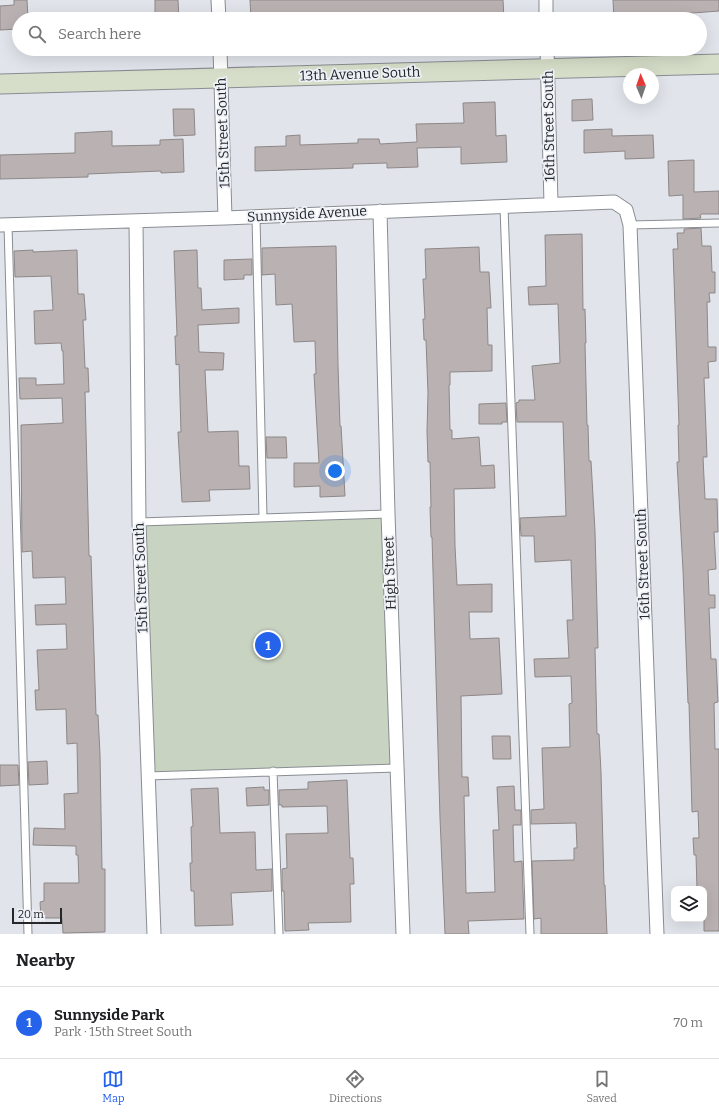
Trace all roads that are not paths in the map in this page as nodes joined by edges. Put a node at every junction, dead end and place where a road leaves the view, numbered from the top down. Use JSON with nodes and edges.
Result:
{"nodes":[{"id":1,"x":218,"y":0,"type":"edge"},
{"id":2,"x":546,"y":0,"type":"edge"},
{"id":3,"x":218,"y":12,"type":"edge"},
{"id":4,"x":546,"y":12,"type":"edge"},
{"id":5,"x":220,"y":56,"type":"edge"},
{"id":6,"x":547,"y":56,"type":"edge"},
{"id":7,"x":719,"y":64,"type":"edge"},
{"id":8,"x":548,"y":69,"type":"junction"},
{"id":9,"x":221,"y":78,"type":"junction"},
{"id":10,"x":0,"y":84,"type":"edge"},
{"id":11,"x":614,"y":202,"type":"joint"},
{"id":12,"x":551,"y":204,"type":"junction"},
{"id":13,"x":504,"y":207,"type":"junction"},
{"id":14,"x":380,"y":211,"type":"junction"},
{"id":15,"x":256,"y":217,"type":"junction"},
{"id":16,"x":225,"y":218,"type":"junction"},
{"id":17,"x":136,"y":221,"type":"junction"},
{"id":18,"x":719,"y":223,"type":"edge"},
{"id":19,"x":4,"y":225,"type":"edge"},
{"id":20,"x":630,"y":225,"type":"junction"},
{"id":21,"x":388,"y":514,"type":"junction"},
{"id":22,"x":263,"y":518,"type":"junction"},
{"id":23,"x":139,"y":522,"type":"junction"},
{"id":24,"x":397,"y":768,"type":"junction"},
{"id":25,"x":273,"y":771,"type":"junction"},
{"id":26,"x":148,"y":776,"type":"junction"},
{"id":27,"x":28,"y":934,"type":"edge"},
{"id":28,"x":154,"y":934,"type":"edge"},
{"id":29,"x":279,"y":934,"type":"edge"},
{"id":30,"x":403,"y":934,"type":"edge"},
{"id":31,"x":530,"y":934,"type":"edge"},
{"id":32,"x":657,"y":934,"type":"edge"}],
"edges":[{"from":1,"to":3,"type":"street"},
{"from":2,"to":4,"type":"street"},
{"from":5,"to":9,"type":"street","name":"15th Street South"},
{"from":6,"to":8,"type":"street","name":"16th Street South"},
{"from":7,"to":8,"type":"street","name":"13th Avenue South"},
{"from":8,"to":9,"type":"street","name":"13th Avenue South"},
{"from":8,"to":12,"type":"street","name":"16th Street South"},
{"from":9,"to":10,"type":"street","name":"13th Avenue South"},
{"from":9,"to":16,"type":"street","name":"15th Street South"},
{"from":11,"to":12,"type":"street","name":"Sunnyside Avenue"},
{"from":11,"to":20,"type":"street","name":"16th Street South"},
{"from":12,"to":13,"type":"street","name":"Sunnyside Avenue"},
{"from":13,"to":14,"type":"street","name":"Sunnyside Avenue"},
{"from":13,"to":31,"type":"lane"},
{"from":14,"to":15,"type":"street","name":"Sunnyside Avenue"},
{"from":14,"to":21,"type":"street","name":"High Street"},
{"from":15,"to":16,"type":"street","name":"Sunnyside Avenue"},
{"from":15,"to":22,"type":"lane"},
{"from":16,"to":17,"type":"street","name":"Sunnyside Avenue"},
{"from":17,"to":19,"type":"street","name":"Sunnyside Avenue"},
{"from":17,"to":23,"type":"street","name":"15th Street South"},
{"from":18,"to":20,"type":"lane"},
{"from":19,"to":27,"type":"lane"},
{"from":20,"to":32,"type":"street","name":"16th Street South"},
{"from":21,"to":22,"type":"lane"},
{"from":21,"to":24,"type":"street","name":"High Street"},
{"from":22,"to":23,"type":"lane"},
{"from":23,"to":26,"type":"street","name":"15th Street South"},
{"from":24,"to":25,"type":"lane"},
{"from":24,"to":30,"type":"street","name":"High Street"},
{"from":25,"to":26,"type":"lane"},
{"from":25,"to":29,"type":"lane"},
{"from":26,"to":28,"type":"street","name":"15th Street South"}]}
